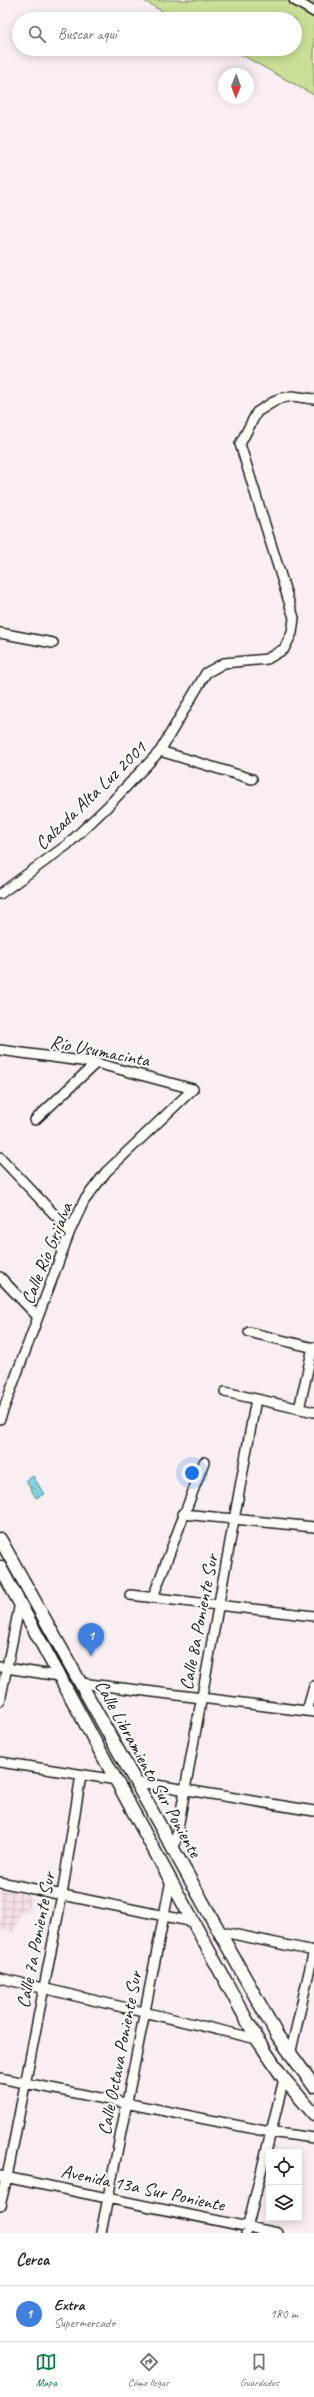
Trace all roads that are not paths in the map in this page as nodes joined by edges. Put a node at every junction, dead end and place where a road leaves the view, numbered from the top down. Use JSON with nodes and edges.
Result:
{"nodes":[{"id":1,"x":294,"y":0,"type":"edge"},
{"id":2,"x":314,"y":12,"type":"edge"},
{"id":3,"x":314,"y":399,"type":"edge"},
{"id":4,"x":0,"y":634,"type":"edge"},
{"id":5,"x":53,"y":643,"type":"dead end"},
{"id":6,"x":160,"y":751,"type":"junction"},
{"id":7,"x":252,"y":779,"type":"dead end"},
{"id":8,"x":0,"y":894,"type":"edge"},
{"id":9,"x":0,"y":1050,"type":"edge"},
{"id":10,"x":96,"y":1063,"type":"junction"},
{"id":11,"x":192,"y":1089,"type":"joint"},
{"id":12,"x":35,"y":1120,"type":"dead end"},
{"id":13,"x":0,"y":1158,"type":"edge"},
{"id":14,"x":70,"y":1231,"type":"junction"},
{"id":15,"x":0,"y":1277,"type":"edge"},
{"id":16,"x":38,"y":1317,"type":"junction"},
{"id":17,"x":249,"y":1332,"type":"dead end"},
{"id":18,"x":313,"y":1348,"type":"edge"},
{"id":19,"x":225,"y":1392,"type":"dead end"},
{"id":20,"x":256,"y":1399,"type":"junction"},
{"id":21,"x":2,"y":1405,"type":"edge"},
{"id":22,"x":299,"y":1409,"type":"junction"},
{"id":23,"x":314,"y":1412,"type":"edge"},
{"id":24,"x":0,"y":1419,"type":"edge"},
{"id":25,"x":204,"y":1462,"type":"dead end"},
{"id":26,"x":184,"y":1514,"type":"junction"},
{"id":27,"x":234,"y":1519,"type":"junction"},
{"id":28,"x":314,"y":1527,"type":"edge"},
{"id":29,"x":0,"y":1539,"type":"edge"},
{"id":30,"x":0,"y":1567,"type":"edge"},
{"id":31,"x":130,"y":1595,"type":"dead end"},
{"id":32,"x":153,"y":1597,"type":"junction"},
{"id":33,"x":20,"y":1603,"type":"junction"},
{"id":34,"x":218,"y":1605,"type":"junction"},
{"id":35,"x":314,"y":1616,"type":"edge"},
{"id":36,"x":3,"y":1668,"type":"edge"},
{"id":37,"x":59,"y":1676,"type":"junction"},
{"id":38,"x":81,"y":1683,"type":"junction"},
{"id":39,"x":314,"y":1686,"type":"edge"},
{"id":40,"x":200,"y":1699,"type":"junction"},
{"id":41,"x":0,"y":1701,"type":"edge"},
{"id":42,"x":311,"y":1712,"type":"edge"},
{"id":43,"x":0,"y":1762,"type":"edge"},
{"id":44,"x":81,"y":1775,"type":"junction"},
{"id":45,"x":117,"y":1780,"type":"junction"},
{"id":46,"x":137,"y":1783,"type":"junction"},
{"id":47,"x":186,"y":1790,"type":"junction"},
{"id":48,"x":314,"y":1811,"type":"edge"},
{"id":49,"x":174,"y":1850,"type":"junction"},
{"id":50,"x":171,"y":1880,"type":"junction"},
{"id":51,"x":0,"y":1882,"type":"edge"},
{"id":52,"x":62,"y":1895,"type":"junction"},
{"id":53,"x":207,"y":1911,"type":"junction"},
{"id":54,"x":163,"y":1917,"type":"junction"},
{"id":55,"x":192,"y":1919,"type":"junction"},
{"id":56,"x":218,"y":1931,"type":"junction"},
{"id":57,"x":314,"y":1951,"type":"edge"},
{"id":58,"x":0,"y":1978,"type":"edge"},
{"id":59,"x":43,"y":1989,"type":"junction"},
{"id":60,"x":145,"y":2013,"type":"junction"},
{"id":61,"x":257,"y":2039,"type":"junction"},
{"id":62,"x":290,"y":2055,"type":"junction"},
{"id":63,"x":0,"y":2078,"type":"edge"},
{"id":64,"x":284,"y":2079,"type":"junction"},
{"id":65,"x":26,"y":2083,"type":"junction"},
{"id":66,"x":314,"y":2086,"type":"edge"},
{"id":67,"x":314,"y":2095,"type":"edge"},
{"id":68,"x":127,"y":2103,"type":"junction"},
{"id":69,"x":314,"y":2104,"type":"edge"},
{"id":70,"x":314,"y":2114,"type":"edge"},
{"id":71,"x":270,"y":2132,"type":"junction"},
{"id":72,"x":314,"y":2138,"type":"edge"},
{"id":73,"x":4,"y":2176,"type":"edge"},
{"id":74,"x":109,"y":2198,"type":"junction"},
{"id":75,"x":0,"y":2206,"type":"edge"},
{"id":76,"x":246,"y":2230,"type":"edge"},
{"id":77,"x":101,"y":2233,"type":"edge"},
{"id":78,"x":278,"y":2233,"type":"edge"}],
"edges":[{"from":1,"to":2,"type":"street"},
{"from":3,"to":6,"type":"street","name":"Calzada Alta Luz 2001"},
{"from":4,"to":5,"type":"street"},
{"from":6,"to":7,"type":"street"},
{"from":6,"to":8,"type":"street","name":"Calzada Alta Luz 2001"},
{"from":9,"to":10,"type":"street","name":"Río Usumacinta"},
{"from":10,"to":11,"type":"street","name":"Río Usumacinta"},
{"from":10,"to":12,"type":"street"},
{"from":11,"to":14,"type":"street","name":"Calle Río Grijalva"},
{"from":13,"to":14,"type":"street"},
{"from":14,"to":16,"type":"street","name":"Calle Río Grijalva"},
{"from":15,"to":16,"type":"street"},
{"from":16,"to":21,"type":"street","name":"Calle Río Grijalva"},
{"from":17,"to":18,"type":"street"},
{"from":18,"to":22,"type":"street"},
{"from":19,"to":20,"type":"street"},
{"from":20,"to":22,"type":"street"},
{"from":20,"to":27,"type":"street","name":"Calle 8a Poniente Sur"},
{"from":21,"to":24,"type":"street","name":"Calle Río Grijalva"},
{"from":22,"to":23,"type":"street"},
{"from":25,"to":26,"type":"street"},
{"from":26,"to":27,"type":"street"},
{"from":26,"to":32,"type":"street"},
{"from":27,"to":28,"type":"street"},
{"from":27,"to":34,"type":"street","name":"Calle 8a Poniente Sur"},
{"from":29,"to":38,"type":"main road","name":"Calle Libramiento Sur Poniente"},
{"from":30,"to":33,"type":"main road","name":"Calle Libramiento Sur Poniente"},
{"from":31,"to":32,"type":"street"},
{"from":32,"to":34,"type":"street"},
{"from":33,"to":36,"type":"street"},
{"from":33,"to":37,"type":"main road","name":"Calle Libramiento Sur Poniente"},
{"from":34,"to":35,"type":"street"},
{"from":34,"to":40,"type":"street","name":"Calle 8a Poniente Sur"},
{"from":36,"to":37,"type":"street"},
{"from":36,"to":41,"type":"street"},
{"from":37,"to":45,"type":"main road","name":"Calle Libramiento Sur Poniente"},
{"from":38,"to":40,"type":"street"},
{"from":38,"to":46,"type":"main road","name":"Calle Libramiento Sur Poniente"},
{"from":39,"to":42,"type":"street"},
{"from":40,"to":42,"type":"street"},
{"from":40,"to":47,"type":"street","name":"Calle 8a Poniente Sur"},
{"from":43,"to":44,"type":"street"},
{"from":44,"to":45,"type":"street"},
{"from":44,"to":52,"type":"street","name":"Calle 7a Poniente Sur"},
{"from":45,"to":50,"type":"main road","name":"Calle Libramiento Sur Poniente"},
{"from":46,"to":47,"type":"street"},
{"from":46,"to":49,"type":"main road","name":"Calle Libramiento Sur Poniente"},
{"from":47,"to":48,"type":"street"},
{"from":47,"to":49,"type":"street","name":"Calle 8a Poniente Sur"},
{"from":49,"to":53,"type":"main road","name":"Calle Libramiento Sur Poniente"},
{"from":50,"to":54,"type":"street","name":"Calle Octava Poniente Sur"},
{"from":50,"to":55,"type":"main road","name":"Calle Libramiento Sur Poniente"},
{"from":51,"to":52,"type":"street"},
{"from":52,"to":54,"type":"street"},
{"from":52,"to":59,"type":"street","name":"Calle 7a Poniente Sur"},
{"from":53,"to":56,"type":"main road","name":"Calle Libramiento Sur Poniente"},
{"from":53,"to":67,"type":"main road","name":"Calle Libramiento Sur Poniente"},
{"from":54,"to":55,"type":"street"},
{"from":54,"to":60,"type":"street","name":"Calle Octava Poniente Sur"},
{"from":55,"to":61,"type":"main road","name":"Calle Libramiento Sur Poniente"},
{"from":55,"to":69,"type":"main road","name":"Calle Libramiento Sur Poniente"},
{"from":56,"to":57,"type":"street"},
{"from":56,"to":62,"type":"main road","name":"Calle Libramiento Sur Poniente"},
{"from":57,"to":62,"type":"street"},
{"from":58,"to":59,"type":"street"},
{"from":59,"to":60,"type":"street"},
{"from":59,"to":65,"type":"street","name":"Calle 7a Poniente Sur"},
{"from":60,"to":61,"type":"street"},
{"from":60,"to":68,"type":"street","name":"Calle Octava Poniente Sur"},
{"from":61,"to":64,"type":"main road","name":"Calle Libramiento Sur Poniente"},
{"from":62,"to":66,"type":"main road","name":"Calle Libramiento Sur Poniente"},
{"from":63,"to":65,"type":"street"},
{"from":64,"to":70,"type":"main road","name":"Calle Libramiento Sur Poniente"},
{"from":64,"to":71,"type":"street"},
{"from":65,"to":68,"type":"street"},
{"from":65,"to":73,"type":"street","name":"Calle 7a Poniente Sur"},
{"from":68,"to":71,"type":"street"},
{"from":68,"to":74,"type":"street","name":"Calle Octava Poniente Sur"},
{"from":71,"to":72,"type":"street"},
{"from":71,"to":76,"type":"street"},
{"from":73,"to":74,"type":"street","name":"Avenida 13a Sur Poniente"},
{"from":73,"to":75,"type":"street","name":"Calle 7a Poniente Sur"},
{"from":74,"to":76,"type":"street","name":"Avenida 13a Sur Poniente"},
{"from":74,"to":77,"type":"street","name":"Calle Octava Poniente Sur"},
{"from":76,"to":78,"type":"street","name":"Avenida 13a Sur Poniente"}]}
